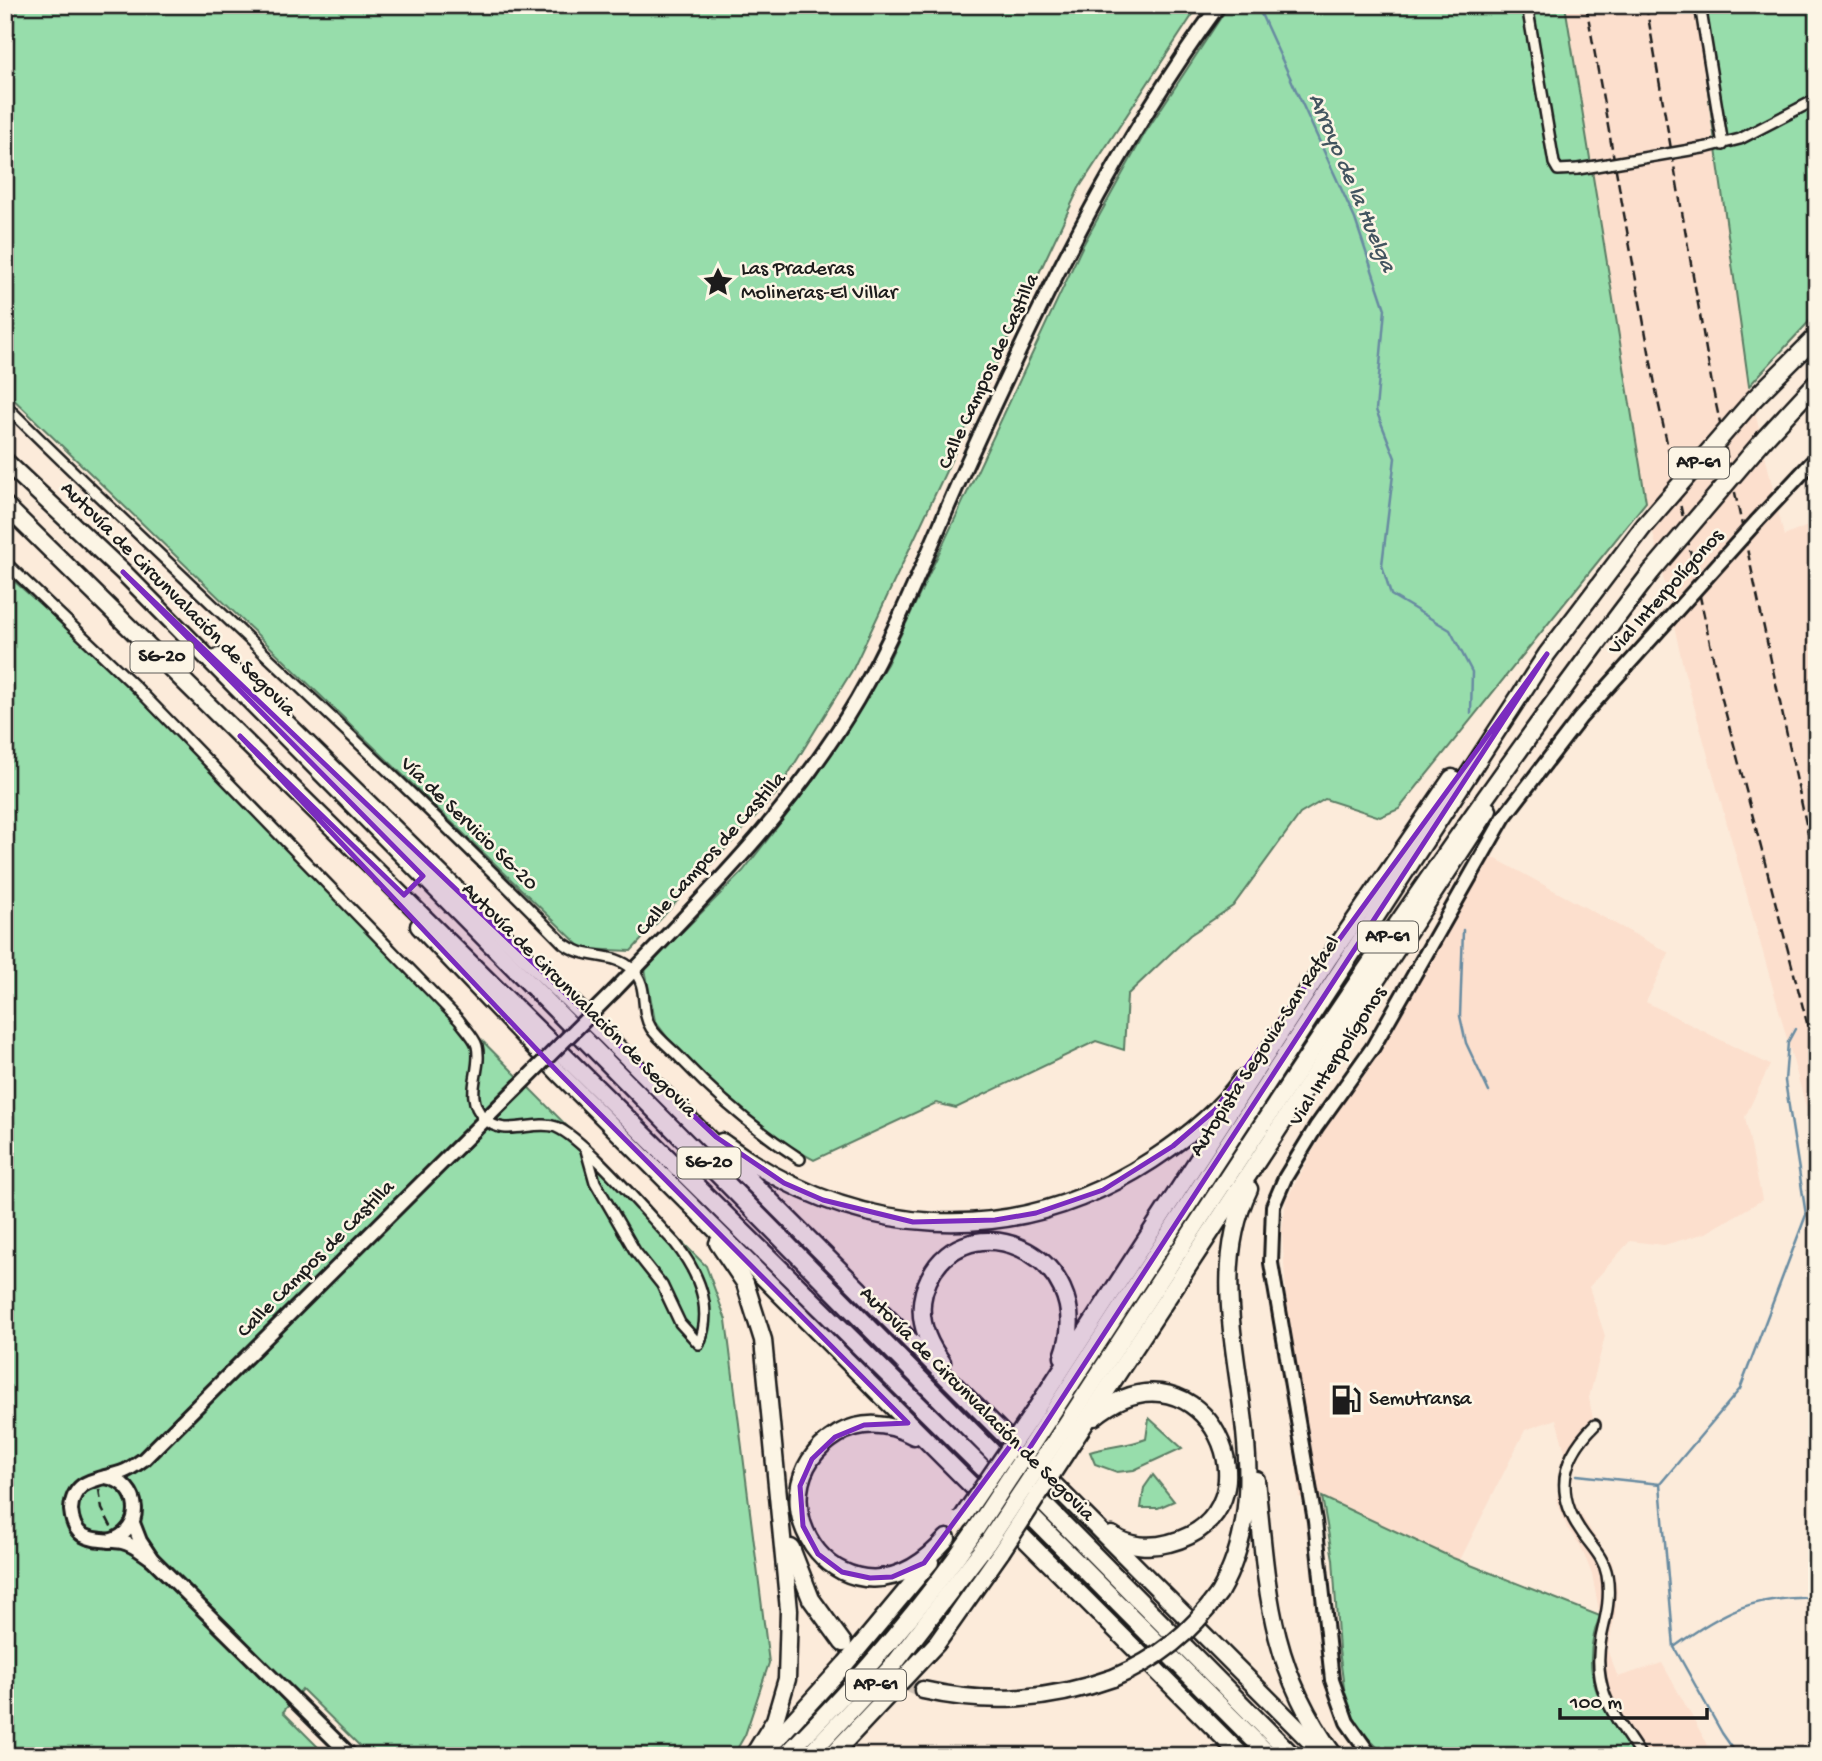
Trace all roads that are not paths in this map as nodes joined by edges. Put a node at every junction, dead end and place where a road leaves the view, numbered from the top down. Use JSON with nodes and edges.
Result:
{"nodes":[{"id":1,"x":1219,"y":5,"type":"edge"},
{"id":2,"x":1527,"y":5,"type":"edge"},
{"id":3,"x":1700,"y":5,"type":"edge"},
{"id":4,"x":1817,"y":99,"type":"edge"},
{"id":5,"x":1723,"y":145,"type":"junction"},
{"id":6,"x":1817,"y":336,"type":"edge"},
{"id":7,"x":1817,"y":382,"type":"edge"},
{"id":8,"x":5,"y":405,"type":"edge"},
{"id":9,"x":1817,"y":457,"type":"edge"},
{"id":10,"x":5,"y":461,"type":"edge"},
{"id":11,"x":5,"y":505,"type":"edge"},
{"id":12,"x":5,"y":562,"type":"edge"},
{"id":13,"x":123,"y":572,"type":"junction"},
{"id":14,"x":1547,"y":654,"type":"junction"},
{"id":15,"x":1567,"y":682,"type":"junction"},
{"id":16,"x":240,"y":736,"type":"junction"},
{"id":17,"x":1325,"y":964,"type":"junction"},
{"id":18,"x":634,"y":971,"type":"junction"},
{"id":19,"x":607,"y":1037,"type":"junction"},
{"id":20,"x":1306,"y":1087,"type":"junction"},
{"id":21,"x":485,"y":1120,"type":"junction"},
{"id":22,"x":586,"y":1150,"type":"junction"},
{"id":23,"x":800,"y":1159,"type":"dead end"},
{"id":24,"x":655,"y":1169,"type":"junction"},
{"id":25,"x":1230,"y":1249,"type":"junction"},
{"id":26,"x":1047,"y":1390,"type":"junction"},
{"id":27,"x":975,"y":1405,"type":"junction"},
{"id":28,"x":1041,"y":1417,"type":"junction"},
{"id":29,"x":1595,"y":1425,"type":"dead end"},
{"id":30,"x":1068,"y":1436,"type":"junction"},
{"id":31,"x":775,"y":1446,"type":"junction"},
{"id":32,"x":144,"y":1459,"type":"junction"},
{"id":33,"x":950,"y":1465,"type":"junction"},
{"id":34,"x":106,"y":1476,"type":"junction"},
{"id":35,"x":132,"y":1493,"type":"junction"},
{"id":36,"x":1086,"y":1515,"type":"junction"},
{"id":37,"x":133,"y":1523,"type":"junction"},
{"id":38,"x":947,"y":1538,"type":"junction"},
{"id":39,"x":107,"y":1542,"type":"junction"},
{"id":40,"x":994,"y":1547,"type":"junction"},
{"id":41,"x":152,"y":1559,"type":"junction"},
{"id":42,"x":844,"y":1643,"type":"tunnel mouth"},
{"id":43,"x":923,"y":1690,"type":"tunnel mouth"},
{"id":44,"x":351,"y":1756,"type":"edge"},
{"id":45,"x":752,"y":1756,"type":"edge"},
{"id":46,"x":761,"y":1756,"type":"edge"},
{"id":47,"x":785,"y":1756,"type":"edge"},
{"id":48,"x":808,"y":1756,"type":"edge"},
{"id":49,"x":831,"y":1756,"type":"edge"},
{"id":50,"x":1241,"y":1756,"type":"edge"},
{"id":51,"x":1270,"y":1756,"type":"edge"},
{"id":52,"x":1293,"y":1756,"type":"edge"},
{"id":53,"x":1325,"y":1756,"type":"edge"},
{"id":54,"x":1335,"y":1756,"type":"edge"},
{"id":55,"x":1371,"y":1756,"type":"edge"},
{"id":56,"x":1641,"y":1756,"type":"edge"}],
"edges":[{"from":1,"to":18,"type":"main road","name":"Calle Campos de Castilla"},
{"from":2,"to":5,"type":"street","bridge":true},
{"from":3,"to":5,"type":"street"},
{"from":4,"to":5,"type":"street"},
{"from":6,"to":14,"type":"highway","name":"Autopista Segovia-San Rafael","number":"AP-61","bridge":true},
{"from":7,"to":15,"type":"highway","name":"Autopista Segovia-San Rafael","number":"AP-61","bridge":true},
{"from":8,"to":18,"type":"street","name":"Vía de Servicio SG-20"},
{"from":9,"to":55,"type":"main road","name":"Vial Interpolígonos","bridge":true},
{"from":10,"to":13,"type":"highway","name":"Autovía de Circunvalación de Segovia","number":"SG-20"},
{"from":11,"to":16,"type":"highway","name":"Autovía de Circunvalación de Segovia","number":"SG-20"},
{"from":12,"to":21,"type":"street"},
{"from":13,"to":19,"type":"highway"},
{"from":13,"to":52,"type":"highway","name":"Autovía de Circunvalación de Segovia","number":"SG-20"},
{"from":14,"to":17,"type":"highway"},
{"from":14,"to":28,"type":"highway","name":"Autopista Segovia-San Rafael","number":"AP-61"},
{"from":15,"to":20,"type":"highway"},
{"from":15,"to":30,"type":"highway","name":"Autopista Segovia-San Rafael","number":"AP-61"},
{"from":16,"to":24,"type":"highway"},
{"from":16,"to":51,"type":"highway","name":"Autovía de Circunvalación de Segovia","number":"SG-20"},
{"from":17,"to":19,"type":"highway"},
{"from":17,"to":26,"type":"highway"},
{"from":18,"to":21,"type":"main road","name":"Calle Campos de Castilla","bridge":true},
{"from":18,"to":23,"type":"street"},
{"from":19,"to":27,"type":"highway"},
{"from":20,"to":25,"type":"highway"},
{"from":20,"to":30,"type":"highway"},
{"from":21,"to":22,"type":"street"},
{"from":21,"to":32,"type":"main road","name":"Calle Campos de Castilla"},
{"from":22,"to":22,"type":"street"},
{"from":24,"to":31,"type":"highway"},
{"from":24,"to":33,"type":"highway"},
{"from":25,"to":43,"type":"highway","bridge":true},
{"from":25,"to":54,"type":"highway"},
{"from":26,"to":27,"type":"highway"},
{"from":26,"to":28,"type":"highway"},
{"from":27,"to":36,"type":"highway"},
{"from":28,"to":38,"type":"highway","bridge":true},
{"from":28,"to":47,"type":"highway","name":"Autopista Segovia-San Rafael","number":"AP-61","bridge":true},
{"from":29,"to":56,"type":"street"},
{"from":30,"to":36,"type":"highway"},
{"from":30,"to":40,"type":"highway","name":"Autopista Segovia-San Rafael","number":"AP-61","bridge":true},
{"from":31,"to":42,"type":"highway"},
{"from":31,"to":45,"type":"highway"},
{"from":32,"to":34,"type":"main road","name":"Calle Campos de Castilla"},
{"from":32,"to":35,"type":"main road","name":"Calle Campos de Castilla"},
{"from":33,"to":38,"type":"highway"},
{"from":33,"to":50,"type":"highway"},
{"from":34,"to":35,"type":"main road"},
{"from":34,"to":39,"type":"main road","name":"Calle Campos de Castilla"},
{"from":35,"to":37,"type":"main road","name":"Calle Campos de Castilla"},
{"from":36,"to":53,"type":"highway"},
{"from":37,"to":39,"type":"main road"},
{"from":37,"to":41,"type":"main road","name":"Calle Campos de Castilla"},
{"from":38,"to":46,"type":"highway"},
{"from":39,"to":41,"type":"main road","name":"Calle Campos de Castilla"},
{"from":40,"to":48,"type":"highway","name":"Autopista Segovia-San Rafael","number":"AP-61"},
{"from":40,"to":49,"type":"highway"},
{"from":41,"to":44,"type":"main road","name":"Calle Campos de Castilla"}]}
